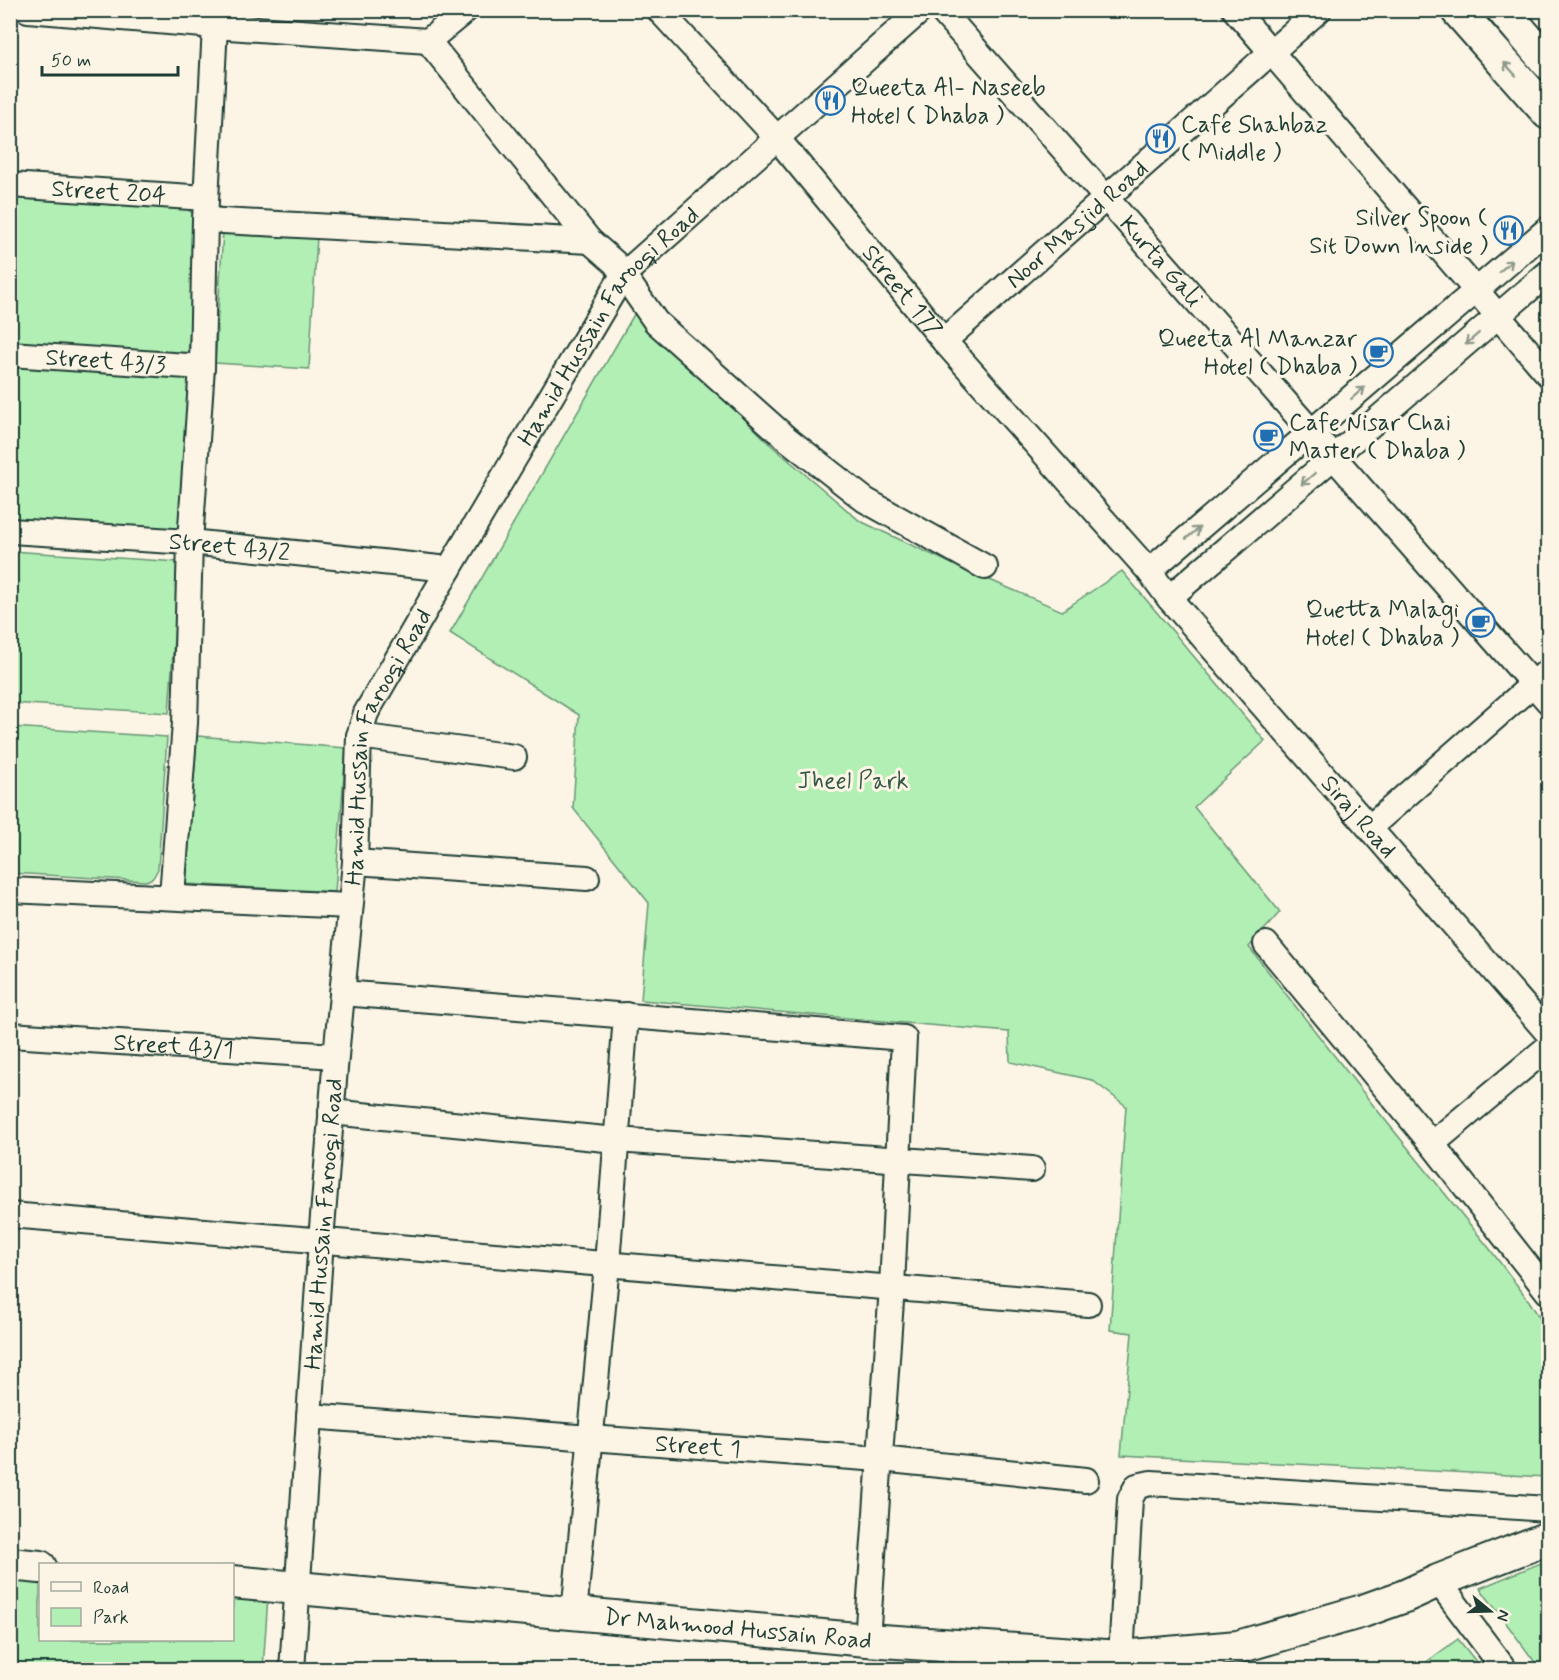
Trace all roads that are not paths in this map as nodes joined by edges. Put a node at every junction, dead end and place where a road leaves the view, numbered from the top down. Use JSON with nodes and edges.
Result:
{"nodes":[{"id":1,"x":28,"y":10,"type":"edge"},
{"id":2,"x":466,"y":10,"type":"edge"},
{"id":3,"x":659,"y":10,"type":"edge"},
{"id":4,"x":921,"y":10,"type":"edge"},
{"id":5,"x":941,"y":10,"type":"edge"},
{"id":6,"x":1234,"y":10,"type":"edge"},
{"id":7,"x":1319,"y":10,"type":"edge"},
{"id":8,"x":1457,"y":10,"type":"edge"},
{"id":9,"x":1503,"y":10,"type":"edge"},
{"id":10,"x":207,"y":21,"type":"edge"},
{"id":11,"x":428,"y":41,"type":"junction"},
{"id":12,"x":1272,"y":52,"type":"junction"},
{"id":13,"x":1548,"y":63,"type":"edge"},
{"id":14,"x":1548,"y":113,"type":"edge"},
{"id":15,"x":777,"y":138,"type":"junction"},
{"id":16,"x":10,"y":185,"type":"edge"},
{"id":17,"x":1106,"y":198,"type":"junction"},
{"id":18,"x":206,"y":209,"type":"junction"},
{"id":19,"x":1548,"y":229,"type":"edge"},
{"id":20,"x":590,"y":241,"type":"junction"},
{"id":21,"x":1548,"y":273,"type":"edge"},
{"id":22,"x":623,"y":275,"type":"junction"},
{"id":23,"x":1476,"y":291,"type":"junction"},
{"id":24,"x":1498,"y":316,"type":"junction"},
{"id":25,"x":944,"y":341,"type":"junction"},
{"id":26,"x":10,"y":354,"type":"edge"},
{"id":27,"x":202,"y":367,"type":"junction"},
{"id":28,"x":1548,"y":374,"type":"edge"},
{"id":29,"x":1312,"y":432,"type":"junction"},
{"id":30,"x":1334,"y":457,"type":"junction"},
{"id":31,"x":10,"y":531,"type":"edge"},
{"id":32,"x":190,"y":542,"type":"junction"},
{"id":33,"x":986,"y":567,"type":"dead end"},
{"id":34,"x":449,"y":569,"type":"junction"},
{"id":35,"x":1149,"y":571,"type":"junction"},
{"id":36,"x":1169,"y":598,"type":"junction"},
{"id":37,"x":1544,"y":685,"type":"edge"},
{"id":38,"x":359,"y":736,"type":"junction"},
{"id":39,"x":514,"y":757,"type":"dead end"},
{"id":40,"x":1370,"y":827,"type":"junction"},
{"id":41,"x":355,"y":862,"type":"junction"},
{"id":42,"x":587,"y":878,"type":"dead end"},
{"id":43,"x":10,"y":890,"type":"edge"},
{"id":44,"x":172,"y":896,"type":"junction"},
{"id":45,"x":350,"y":906,"type":"junction"},
{"id":46,"x":1266,"y":944,"type":"dead end"},
{"id":47,"x":342,"y":993,"type":"junction"},
{"id":48,"x":626,"y":1015,"type":"junction"},
{"id":49,"x":1548,"y":1033,"type":"edge"},
{"id":50,"x":10,"y":1035,"type":"edge"},
{"id":51,"x":336,"y":1056,"type":"junction"},
{"id":52,"x":1545,"y":1057,"type":"edge"},
{"id":53,"x":331,"y":1112,"type":"junction"},
{"id":54,"x":616,"y":1140,"type":"junction"},
{"id":55,"x":1432,"y":1144,"type":"junction"},
{"id":56,"x":898,"y":1160,"type":"junction"},
{"id":57,"x":1032,"y":1169,"type":"dead end"},
{"id":58,"x":10,"y":1215,"type":"edge"},
{"id":59,"x":321,"y":1240,"type":"junction"},
{"id":60,"x":607,"y":1264,"type":"junction"},
{"id":61,"x":891,"y":1287,"type":"junction"},
{"id":62,"x":1548,"y":1292,"type":"edge"},
{"id":63,"x":1089,"y":1304,"type":"dead end"},
{"id":64,"x":309,"y":1416,"type":"junction"},
{"id":65,"x":590,"y":1438,"type":"junction"},
{"id":66,"x":880,"y":1459,"type":"junction"},
{"id":67,"x":1086,"y":1480,"type":"dead end"},
{"id":68,"x":1548,"y":1509,"type":"edge"},
{"id":69,"x":1548,"y":1538,"type":"edge"},
{"id":70,"x":10,"y":1564,"type":"edge"},
{"id":71,"x":39,"y":1567,"type":"edge"},
{"id":72,"x":1438,"y":1581,"type":"junction"},
{"id":73,"x":234,"y":1582,"type":"edge"},
{"id":74,"x":297,"y":1587,"type":"junction"},
{"id":75,"x":574,"y":1614,"type":"junction"},
{"id":76,"x":867,"y":1640,"type":"junction"},
{"id":77,"x":1111,"y":1661,"type":"edge"},
{"id":78,"x":292,"y":1670,"type":"edge"},
{"id":79,"x":1505,"y":1670,"type":"edge"}],
"edges":[{"from":1,"to":10,"type":"street"},
{"from":2,"to":11,"type":"street"},
{"from":3,"to":15,"type":"street","name":"Street 177"},
{"from":4,"to":15,"type":"street","name":"Hamid Hussain Farooqi Road"},
{"from":5,"to":17,"type":"street","name":"Kurta Gali"},
{"from":6,"to":12,"type":"street"},
{"from":7,"to":12,"type":"street","name":"Noor Masjid Road"},
{"from":14,"to":8,"type":"main road","one_way":true},
{"from":9,"to":13,"type":"main road"},
{"from":10,"to":11,"type":"street"},
{"from":10,"to":18,"type":"street"},
{"from":11,"to":20,"type":"street"},
{"from":12,"to":17,"type":"street","name":"Noor Masjid Road"},
{"from":12,"to":23,"type":"street"},
{"from":15,"to":22,"type":"street","name":"Hamid Hussain Farooqi Road"},
{"from":15,"to":25,"type":"street","name":"Street 177"},
{"from":16,"to":18,"type":"street","name":"Street 204"},
{"from":17,"to":25,"type":"street","name":"Noor Masjid Road"},
{"from":17,"to":29,"type":"street","name":"Kurta Gali"},
{"from":18,"to":20,"type":"street","name":"Street 204"},
{"from":18,"to":27,"type":"street"},
{"from":23,"to":19,"type":"street","one_way":true},
{"from":20,"to":22,"type":"street"},
{"from":21,"to":24,"type":"street"},
{"from":22,"to":33,"type":"street"},
{"from":22,"to":34,"type":"street","name":"Hamid Hussain Farooqi Road"},
{"from":23,"to":24,"type":"street"},
{"from":29,"to":23,"type":"street","one_way":true},
{"from":24,"to":28,"type":"street"},
{"from":24,"to":30,"type":"street","one_way":true},
{"from":25,"to":35,"type":"street","name":"Street 177"},
{"from":26,"to":27,"type":"street","name":"Street 43/3"},
{"from":27,"to":32,"type":"street"},
{"from":29,"to":30,"type":"street","name":"Kurta Gali"},
{"from":35,"to":29,"type":"street","one_way":true},
{"from":30,"to":36,"type":"street","one_way":true},
{"from":30,"to":37,"type":"street","name":"Kurta Gali"},
{"from":31,"to":32,"type":"street","name":"Street 43/2"},
{"from":32,"to":34,"type":"street","name":"Street 43/2"},
{"from":32,"to":44,"type":"street"},
{"from":34,"to":38,"type":"street","name":"Hamid Hussain Farooqi Road"},
{"from":35,"to":36,"type":"street","name":"Street 177"},
{"from":36,"to":40,"type":"street","name":"Siraj Road"},
{"from":37,"to":40,"type":"street"},
{"from":38,"to":39,"type":"street"},
{"from":38,"to":41,"type":"street","name":"Hamid Hussain Farooqi Road"},
{"from":40,"to":49,"type":"street","name":"Siraj Road"},
{"from":41,"to":42,"type":"street"},
{"from":41,"to":45,"type":"street","name":"Hamid Hussain Farooqi Road"},
{"from":43,"to":44,"type":"street"},
{"from":44,"to":45,"type":"street"},
{"from":45,"to":47,"type":"street","name":"Hamid Hussain Farooqi Road"},
{"from":46,"to":55,"type":"street"},
{"from":47,"to":48,"type":"street"},
{"from":47,"to":51,"type":"street","name":"Hamid Hussain Farooqi Road"},
{"from":48,"to":54,"type":"street"},
{"from":48,"to":56,"type":"street"},
{"from":50,"to":51,"type":"street","name":"Street 43/1"},
{"from":51,"to":53,"type":"street","name":"Hamid Hussain Farooqi Road"},
{"from":52,"to":55,"type":"street"},
{"from":53,"to":54,"type":"street"},
{"from":53,"to":59,"type":"street","name":"Hamid Hussain Farooqi Road"},
{"from":54,"to":56,"type":"street"},
{"from":54,"to":60,"type":"street"},
{"from":55,"to":62,"type":"street"},
{"from":56,"to":57,"type":"street"},
{"from":56,"to":61,"type":"street"},
{"from":58,"to":59,"type":"street"},
{"from":59,"to":60,"type":"street"},
{"from":59,"to":64,"type":"street","name":"Hamid Hussain Farooqi Road"},
{"from":60,"to":61,"type":"street"},
{"from":60,"to":65,"type":"street"},
{"from":61,"to":63,"type":"street"},
{"from":61,"to":66,"type":"street"},
{"from":64,"to":65,"type":"street","name":"Street 1"},
{"from":64,"to":74,"type":"street","name":"Hamid Hussain Farooqi Road"},
{"from":65,"to":66,"type":"street","name":"Street 1"},
{"from":65,"to":75,"type":"street"},
{"from":66,"to":67,"type":"street","name":"Street 1"},
{"from":66,"to":76,"type":"street"},
{"from":68,"to":77,"type":"street"},
{"from":69,"to":72,"type":"main road","name":"Dr Mahmood Hussain Road"},
{"from":70,"to":71,"type":"main road"},
{"from":72,"to":77,"type":"main road","name":"Dr Mahmood Hussain Road"},
{"from":72,"to":79,"type":"street"},
{"from":73,"to":74,"type":"main road","name":"Dr Mahmood Hussain Road"},
{"from":74,"to":75,"type":"main road","name":"Dr Mahmood Hussain Road"},
{"from":74,"to":78,"type":"street","name":"Hamid Hussain Farooqi Road"},
{"from":75,"to":76,"type":"main road","name":"Dr Mahmood Hussain Road"},
{"from":76,"to":77,"type":"main road","name":"Dr Mahmood Hussain Road"}]}
